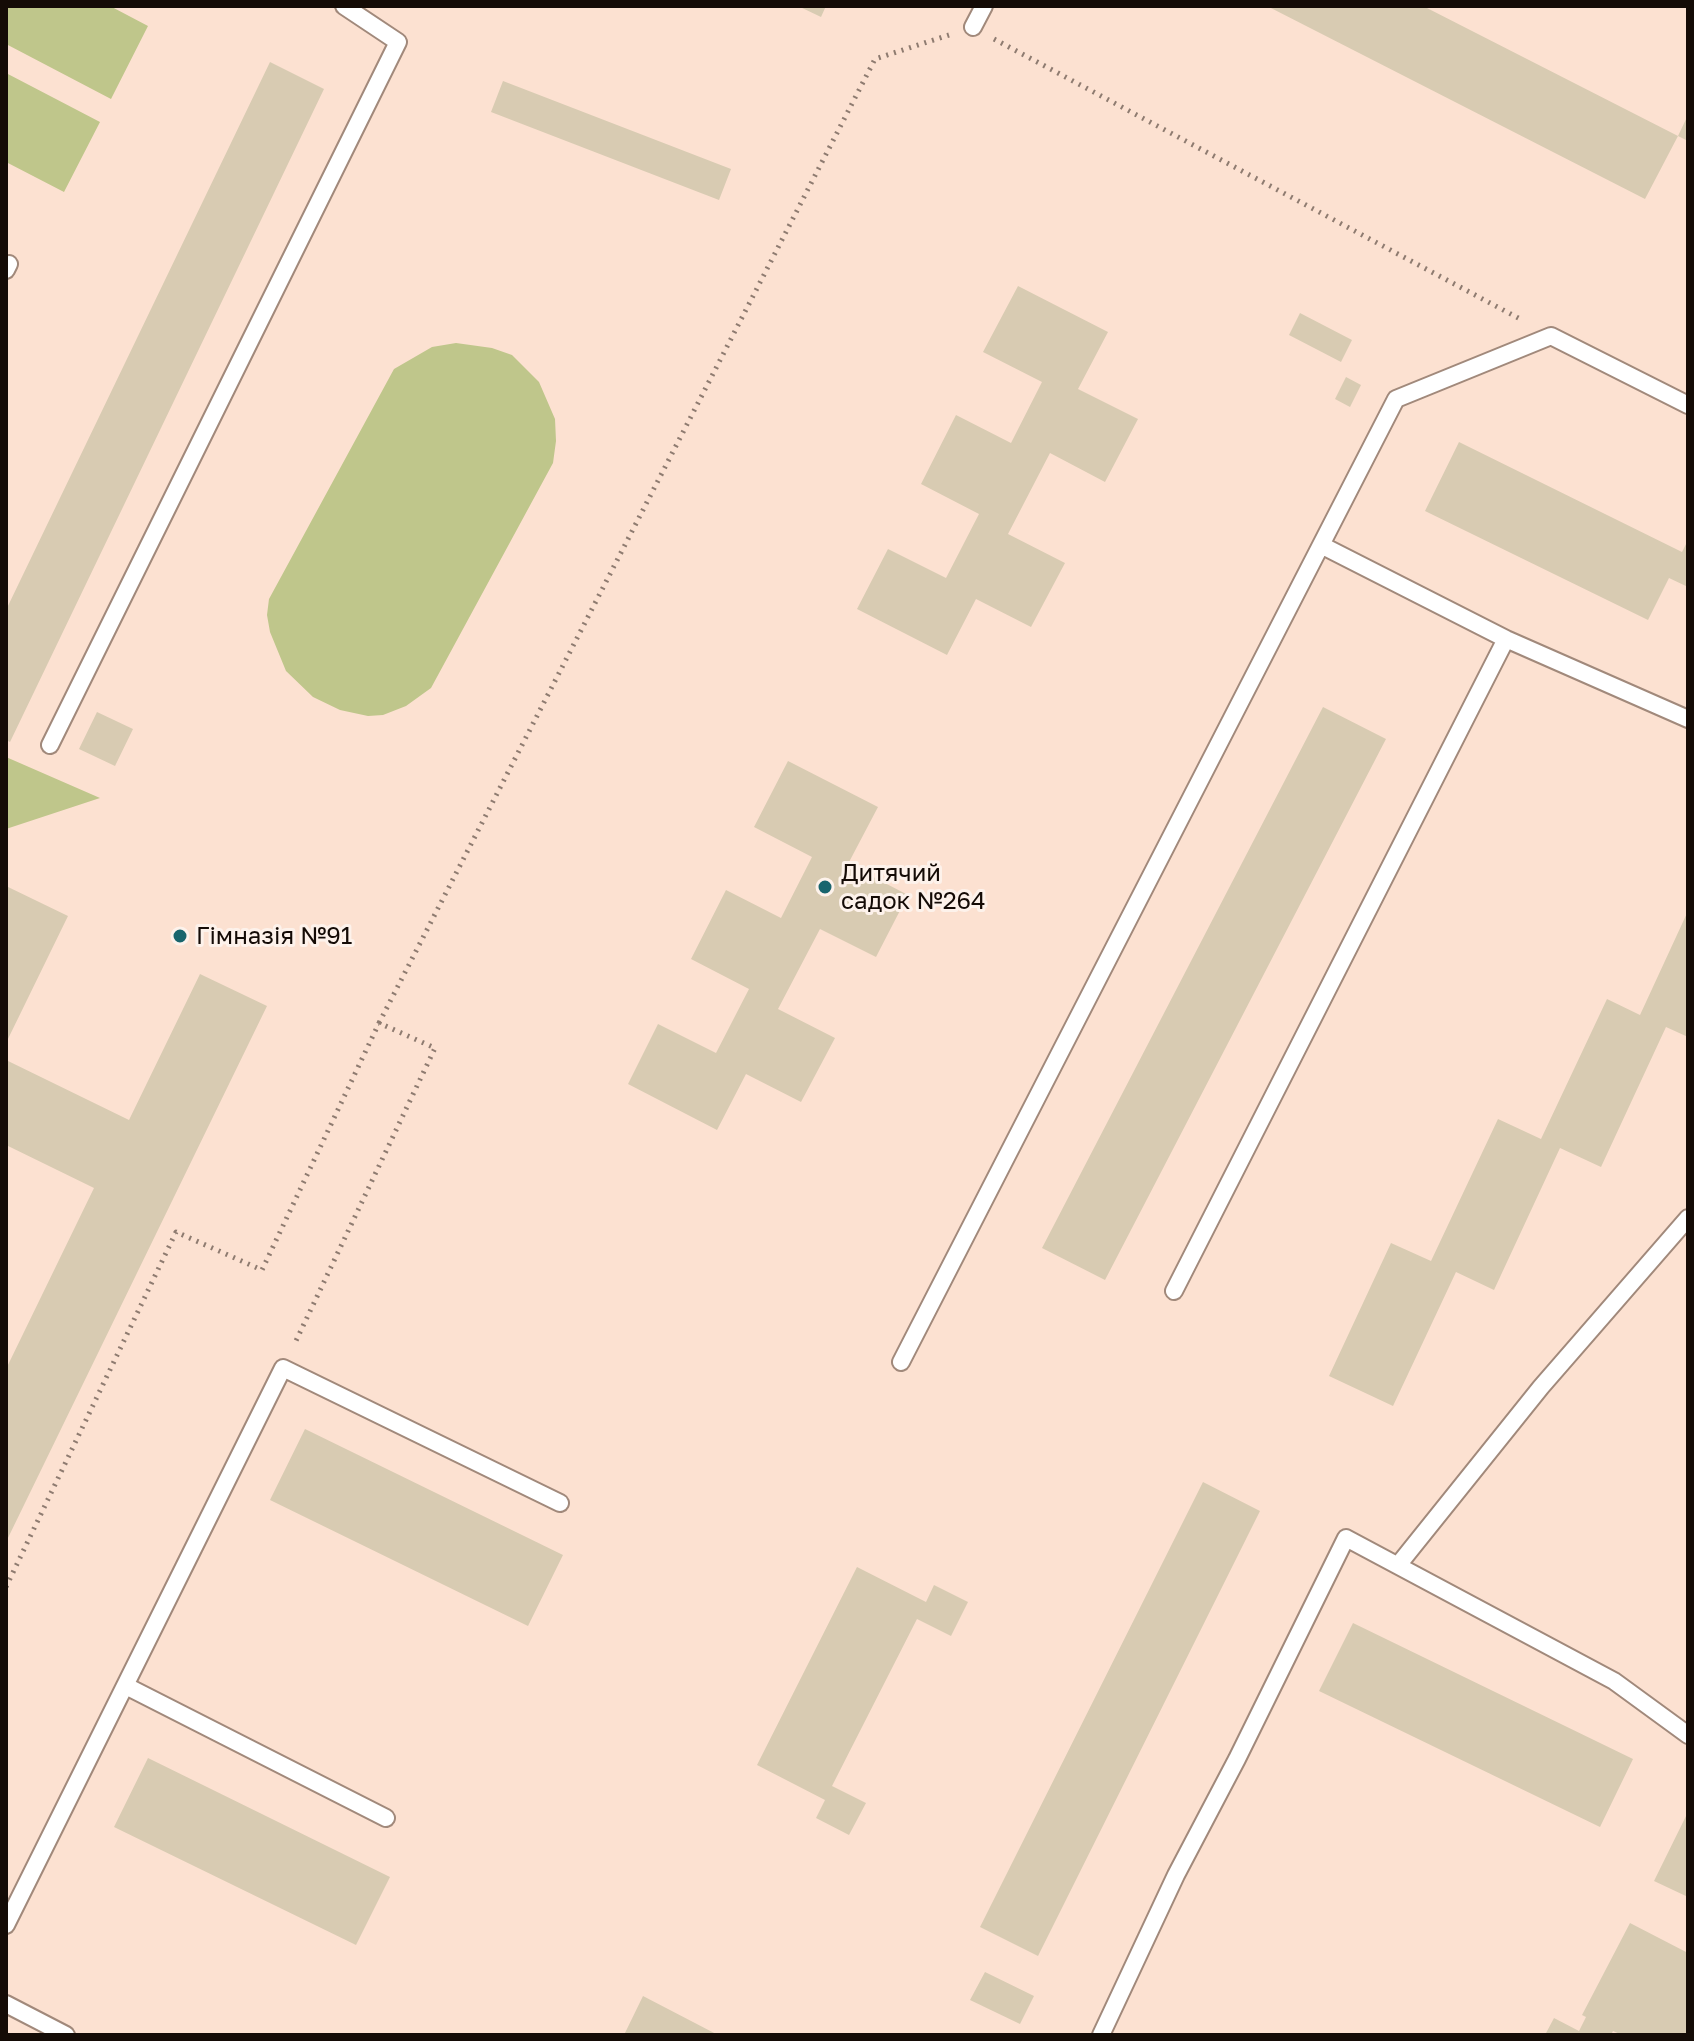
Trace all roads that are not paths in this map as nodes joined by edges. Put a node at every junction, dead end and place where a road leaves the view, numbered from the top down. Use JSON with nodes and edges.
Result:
{"nodes":[{"id":1,"x":344,"y":6,"type":"edge"},
{"id":2,"x":984,"y":6,"type":"edge"},
{"id":3,"x":973,"y":27,"type":"road end"},
{"id":4,"x":1687,"y":402,"type":"edge"},
{"id":5,"x":1321,"y":545,"type":"junction"},
{"id":6,"x":1506,"y":639,"type":"junction"},
{"id":7,"x":1688,"y":719,"type":"edge"},
{"id":8,"x":50,"y":745,"type":"dead end"},
{"id":9,"x":1688,"y":1218,"type":"edge"},
{"id":10,"x":1174,"y":1291,"type":"dead end"},
{"id":11,"x":901,"y":1362,"type":"dead end"},
{"id":12,"x":560,"y":1503,"type":"dead end"},
{"id":13,"x":1399,"y":1564,"type":"junction"},
{"id":14,"x":126,"y":1686,"type":"junction"},
{"id":15,"x":1688,"y":1735,"type":"edge"},
{"id":16,"x":386,"y":1818,"type":"dead end"},
{"id":17,"x":6,"y":1925,"type":"edge"},
{"id":18,"x":6,"y":2004,"type":"edge"},
{"id":19,"x":66,"y":2035,"type":"edge"},
{"id":20,"x":1101,"y":2035,"type":"edge"}],
"edges":[{"from":1,"to":8,"type":"lane"},
{"from":2,"to":3,"type":"lane"},
{"from":4,"to":5,"type":"lane"},
{"from":5,"to":6,"type":"lane"},
{"from":5,"to":11,"type":"lane"},
{"from":6,"to":7,"type":"lane"},
{"from":6,"to":10,"type":"lane"},
{"from":9,"to":13,"type":"lane"},
{"from":12,"to":14,"type":"lane"},
{"from":13,"to":15,"type":"lane"},
{"from":13,"to":20,"type":"lane"},
{"from":14,"to":16,"type":"lane"},
{"from":14,"to":17,"type":"lane"},
{"from":18,"to":19,"type":"lane"}]}
